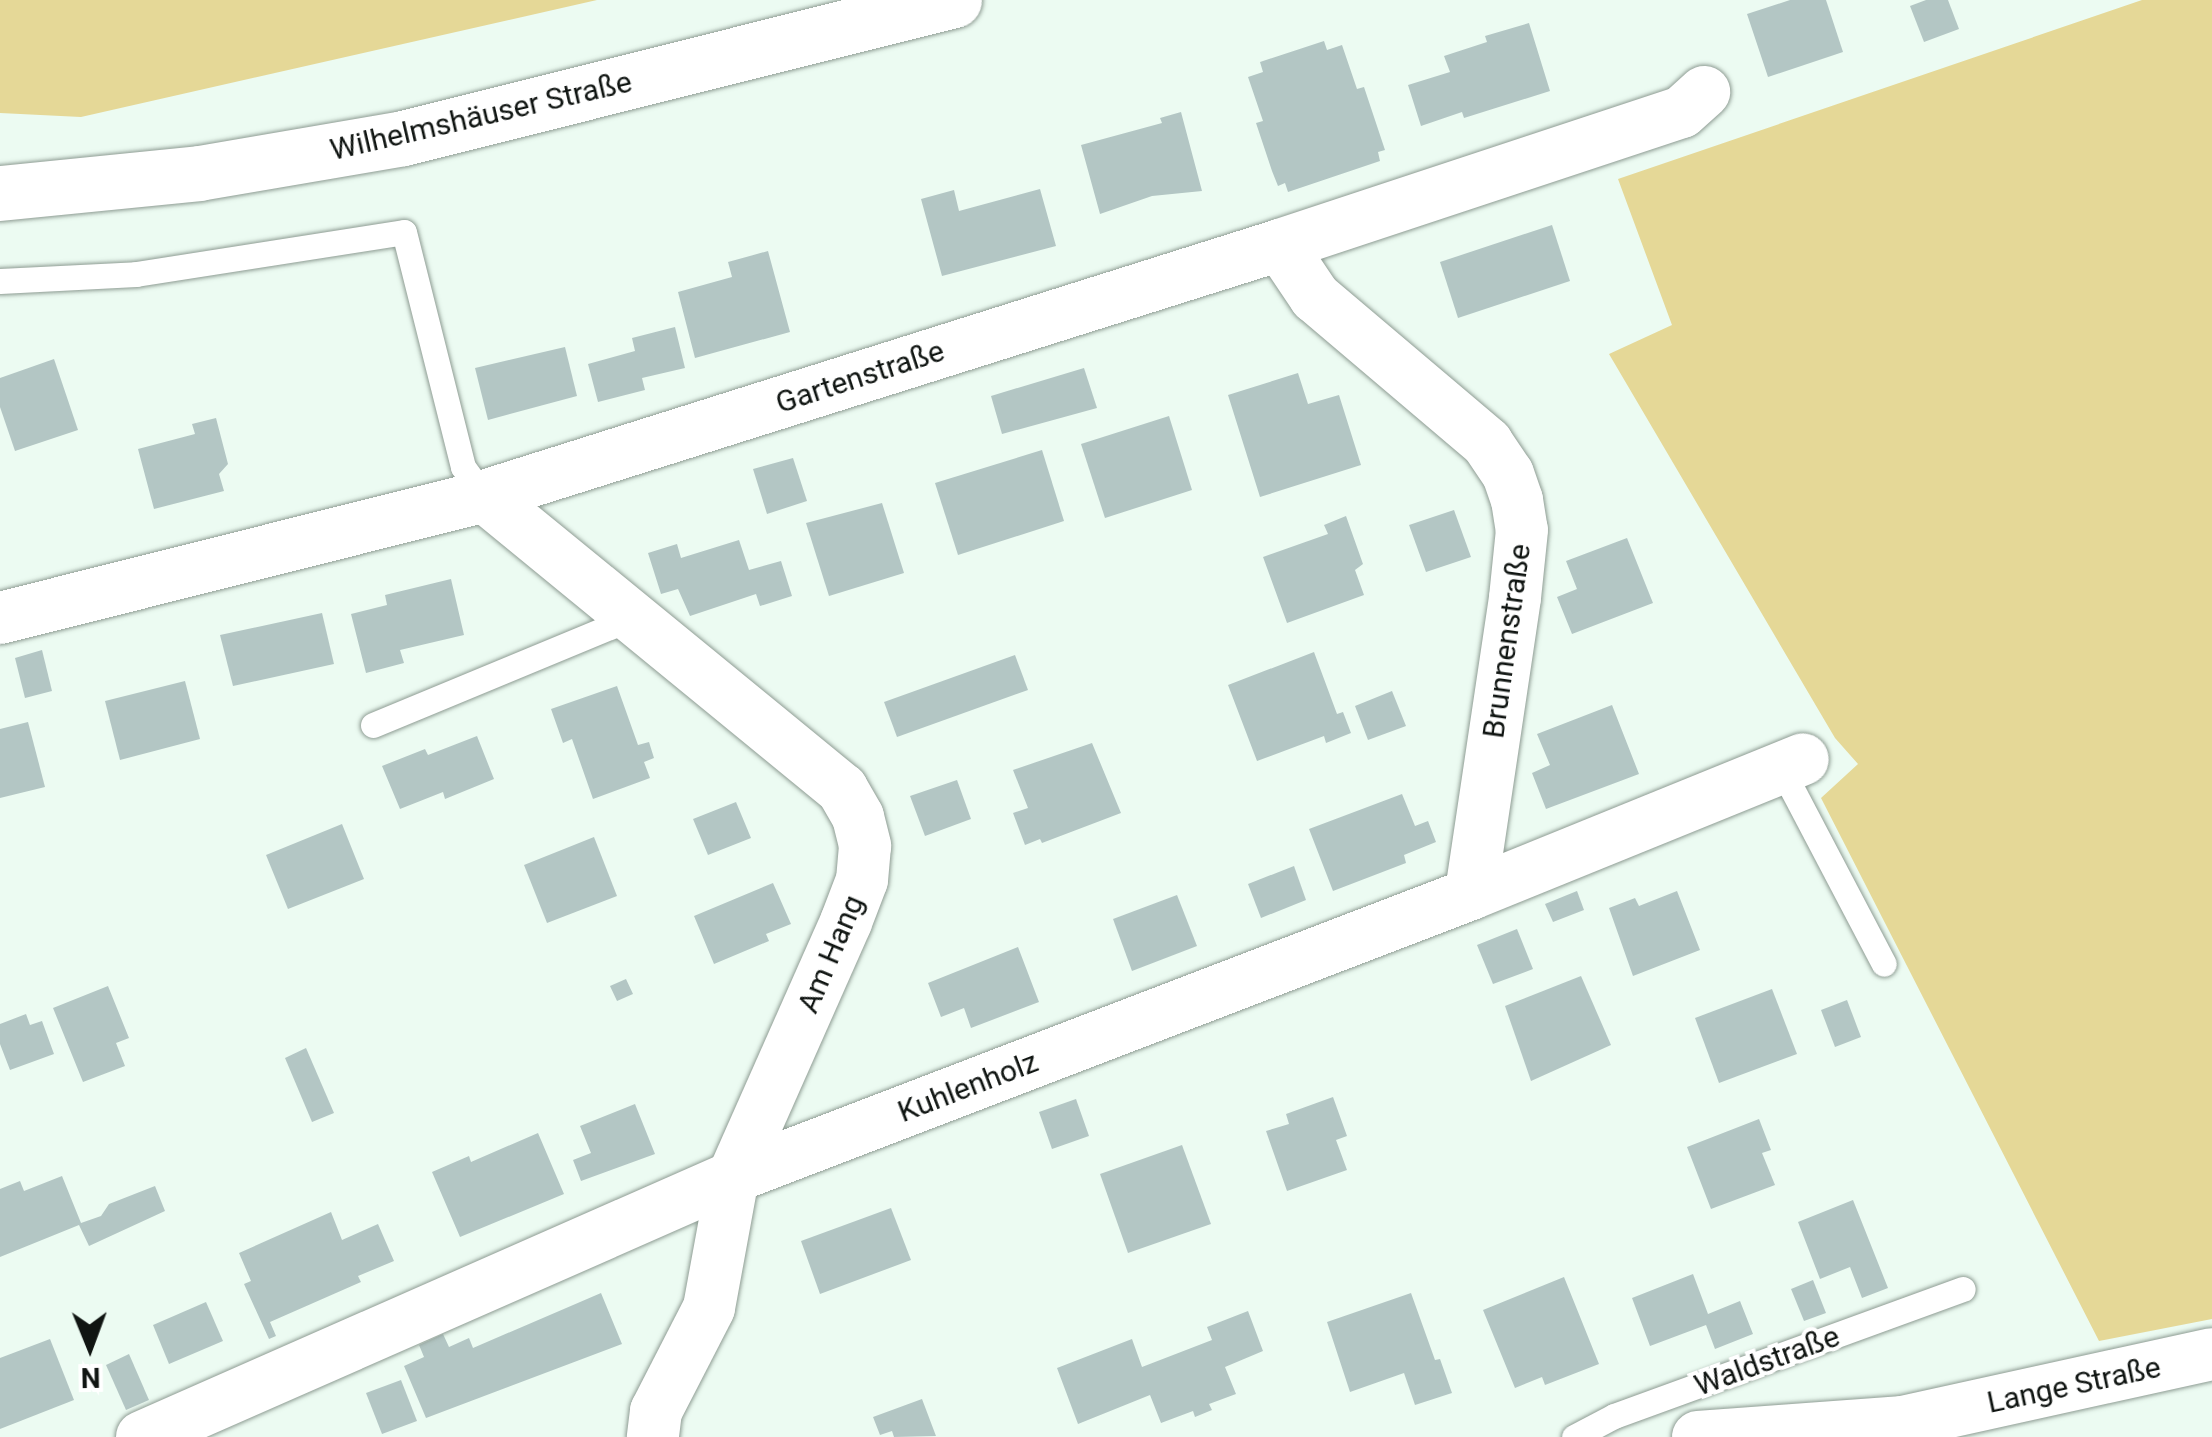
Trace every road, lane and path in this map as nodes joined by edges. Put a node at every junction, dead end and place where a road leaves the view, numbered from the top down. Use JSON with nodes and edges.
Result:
{"nodes":[{"id":1,"x":954,"y":0,"type":"edge"},
{"id":2,"x":1704,"y":92,"type":"dead end"},
{"id":3,"x":0,"y":193,"type":"edge"},
{"id":4,"x":1280,"y":245,"type":"junction"},
{"id":5,"x":0,"y":281,"type":"edge"},
{"id":6,"x":484,"y":496,"type":"junction"},
{"id":7,"x":0,"y":618,"type":"edge"},
{"id":8,"x":634,"y":618,"type":"junction"},
{"id":9,"x":372,"y":725,"type":"dead end"},
{"id":10,"x":1792,"y":764,"type":"joint"},
{"id":11,"x":1471,"y":894,"type":"junction"},
{"id":12,"x":1884,"y":964,"type":"dead end"},
{"id":13,"x":733,"y":1177,"type":"junction"},
{"id":14,"x":1963,"y":1289,"type":"dead end"},
{"id":15,"x":2212,"y":1354,"type":"edge"},
{"id":16,"x":142,"y":1437,"type":"edge"},
{"id":17,"x":653,"y":1437,"type":"edge"},
{"id":18,"x":1574,"y":1437,"type":"edge"},
{"id":19,"x":1698,"y":1437,"type":"edge"}],
"edges":[{"from":1,"to":3,"type":"main road","name":"Wilhelmshäuser Straße"},
{"from":2,"to":4,"type":"street","name":"Gartenstraße"},
{"from":4,"to":6,"type":"street","name":"Gartenstraße"},
{"from":4,"to":11,"type":"street","name":"Brunnenstraße"},
{"from":5,"to":6,"type":"lane"},
{"from":6,"to":7,"type":"street","name":"Gartenstraße"},
{"from":6,"to":8,"type":"street","name":"Am Hang"},
{"from":8,"to":9,"type":"lane"},
{"from":8,"to":13,"type":"street","name":"Am Hang"},
{"from":10,"to":11,"type":"street","name":"Kuhlenholz"},
{"from":10,"to":12,"type":"lane"},
{"from":11,"to":13,"type":"street","name":"Kuhlenholz"},
{"from":13,"to":16,"type":"street","name":"Kuhlenholz"},
{"from":13,"to":17,"type":"street","name":"Am Hang"},
{"from":14,"to":18,"type":"lane","name":"Waldstraße"},
{"from":15,"to":19,"type":"street","name":"Lange Straße"}]}
